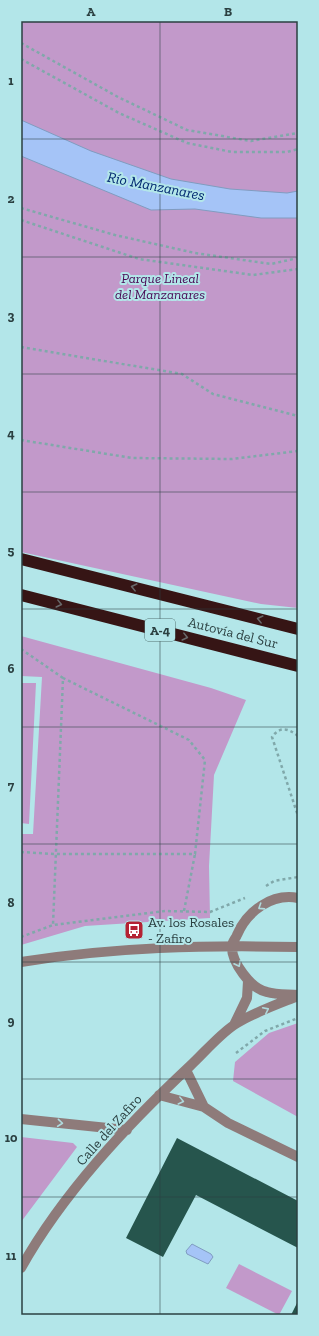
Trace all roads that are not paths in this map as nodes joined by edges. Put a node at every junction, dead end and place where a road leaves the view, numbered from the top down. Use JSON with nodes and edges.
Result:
{"nodes":[{"id":1,"x":21,"y":559,"type":"edge"},
{"id":2,"x":21,"y":595,"type":"edge"},
{"id":3,"x":298,"y":629,"type":"edge"},
{"id":4,"x":298,"y":666,"type":"edge"},
{"id":5,"x":298,"y":898,"type":"edge"},
{"id":6,"x":232,"y":946,"type":"junction"},
{"id":7,"x":298,"y":948,"type":"edge"},
{"id":8,"x":21,"y":962,"type":"edge"},
{"id":9,"x":248,"y":981,"type":"junction"},
{"id":10,"x":298,"y":996,"type":"edge"},
{"id":11,"x":234,"y":1025,"type":"junction"},
{"id":12,"x":186,"y":1070,"type":"junction"},
{"id":13,"x":159,"y":1096,"type":"junction"},
{"id":14,"x":204,"y":1107,"type":"junction"},
{"id":15,"x":21,"y":1119,"type":"edge"},
{"id":16,"x":127,"y":1130,"type":"junction"},
{"id":17,"x":298,"y":1157,"type":"edge"},
{"id":18,"x":21,"y":1268,"type":"edge"}],
"edges":[{"from":3,"to":1,"type":"highway","name":"Autovía del Sur","number":"A-4","one_way":true},
{"from":2,"to":4,"type":"highway","name":"Autovía del Sur","number":"A-4","one_way":true},
{"from":5,"to":6,"type":"street","one_way":true},
{"from":6,"to":7,"type":"street"},
{"from":6,"to":8,"type":"street"},
{"from":6,"to":9,"type":"street","one_way":true},
{"from":9,"to":10,"type":"street"},
{"from":9,"to":11,"type":"street","name":"Calle del Zafiro"},
{"from":11,"to":10,"type":"street","name":"Calle del Zafiro","one_way":true},
{"from":11,"to":12,"type":"street","name":"Calle del Zafiro"},
{"from":12,"to":13,"type":"street","name":"Calle del Zafiro"},
{"from":12,"to":14,"type":"street"},
{"from":13,"to":14,"type":"street","one_way":true},
{"from":13,"to":16,"type":"street","name":"Calle del Zafiro"},
{"from":14,"to":17,"type":"street"},
{"from":15,"to":16,"type":"street","one_way":true},
{"from":16,"to":18,"type":"street","name":"Calle del Zafiro"}]}
